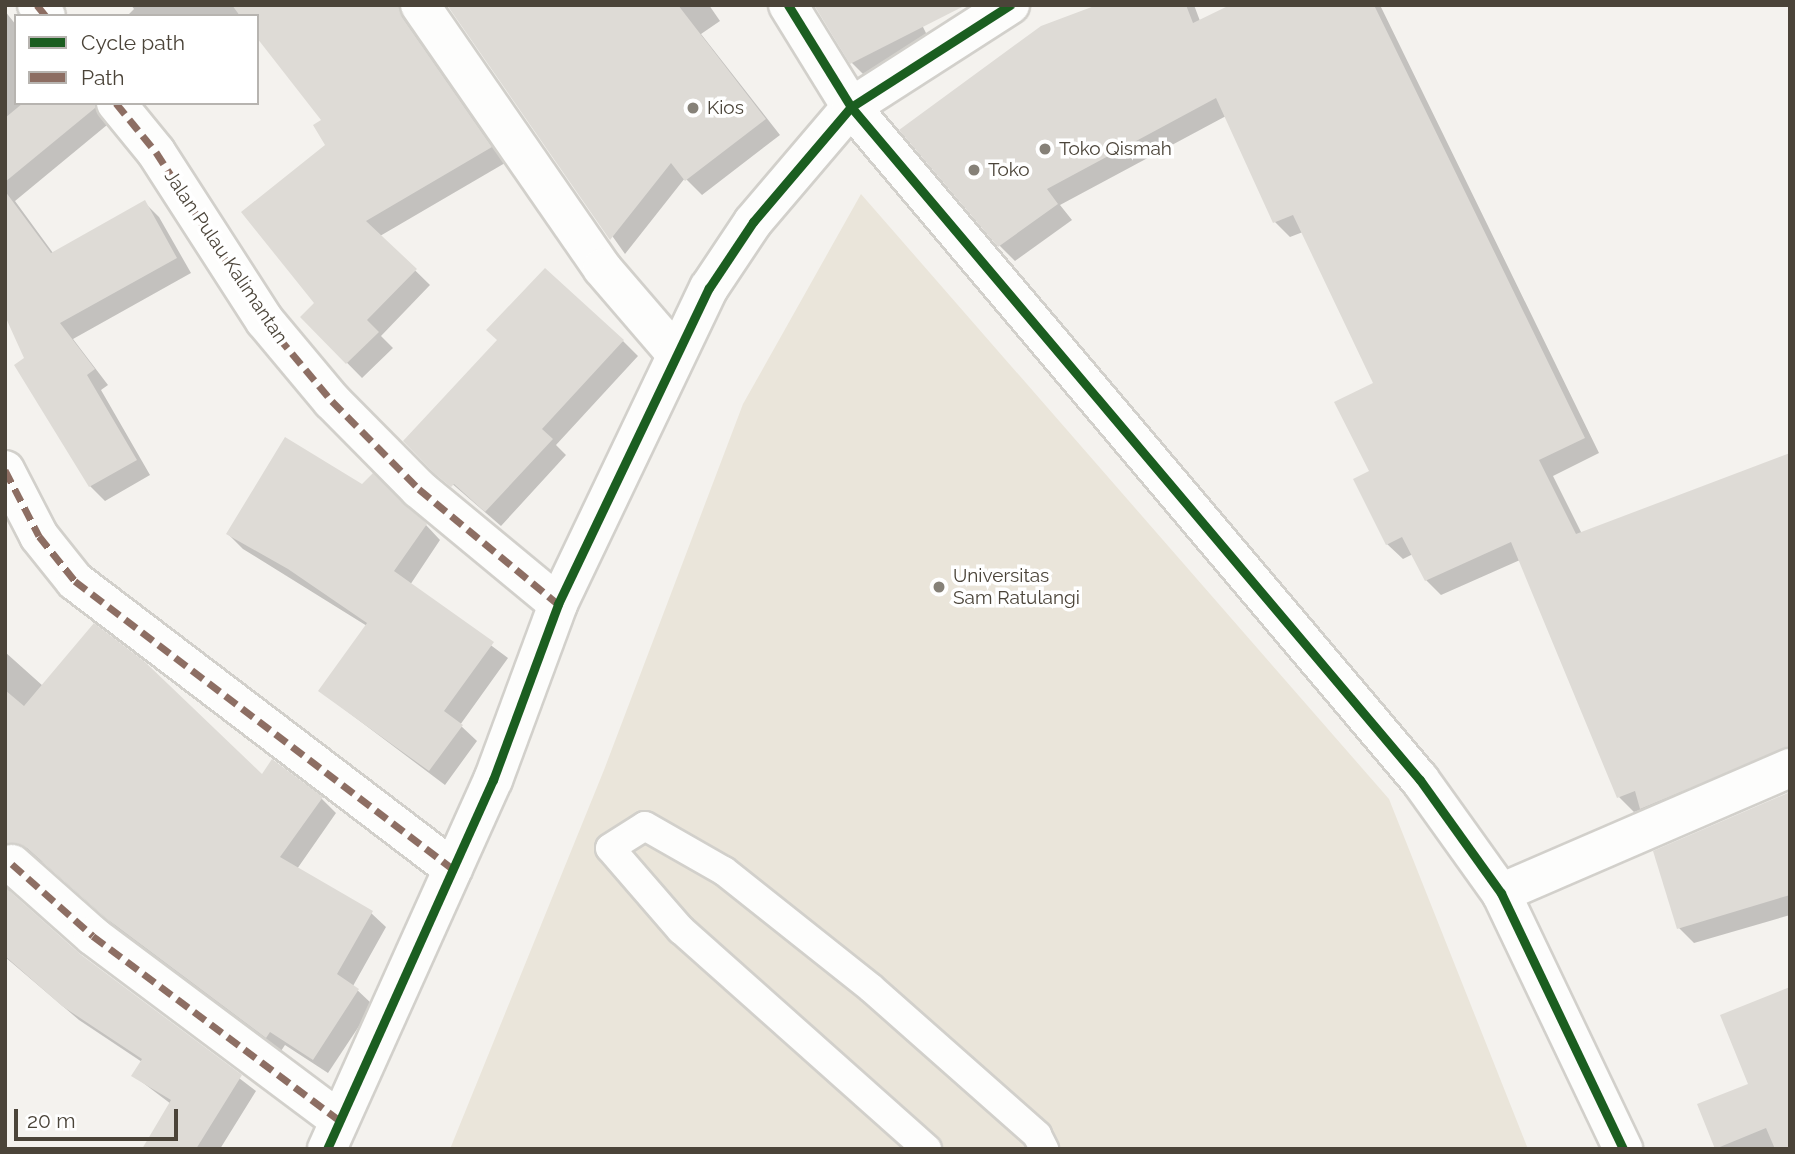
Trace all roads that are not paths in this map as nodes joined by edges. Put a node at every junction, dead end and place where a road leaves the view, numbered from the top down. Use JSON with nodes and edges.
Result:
{"nodes":[{"id":1,"x":420,"y":5,"type":"edge"},
{"id":2,"x":788,"y":5,"type":"edge"},
{"id":3,"x":999,"y":7,"type":"edge"},
{"id":4,"x":119,"y":105,"type":"edge"},
{"id":5,"x":851,"y":107,"type":"junction"},
{"id":6,"x":676,"y":354,"type":"junction"},
{"id":7,"x":5,"y":470,"type":"edge"},
{"id":8,"x":558,"y":604,"type":"junction"},
{"id":9,"x":1790,"y":768,"type":"edge"},
{"id":10,"x":12,"y":864,"type":"dead end"},
{"id":11,"x":453,"y":869,"type":"junction"},
{"id":12,"x":1501,"y":893,"type":"junction"},
{"id":13,"x":333,"y":1135,"type":"edge"},
{"id":14,"x":927,"y":1149,"type":"edge"},
{"id":15,"x":1044,"y":1149,"type":"edge"},
{"id":16,"x":1623,"y":1149,"type":"edge"}],
"edges":[{"from":1,"to":6,"type":"street"},
{"from":2,"to":5,"type":"street"},
{"from":3,"to":5,"type":"street"},
{"from":4,"to":8,"type":"street","name":"Jalan Pulau Kalimantan"},
{"from":5,"to":6,"type":"street"},
{"from":5,"to":12,"type":"street"},
{"from":6,"to":8,"type":"street"},
{"from":7,"to":11,"type":"street"},
{"from":8,"to":11,"type":"street"},
{"from":9,"to":12,"type":"street"},
{"from":10,"to":13,"type":"street"},
{"from":11,"to":13,"type":"street"},
{"from":12,"to":16,"type":"street"},
{"from":14,"to":15,"type":"lane"}]}
